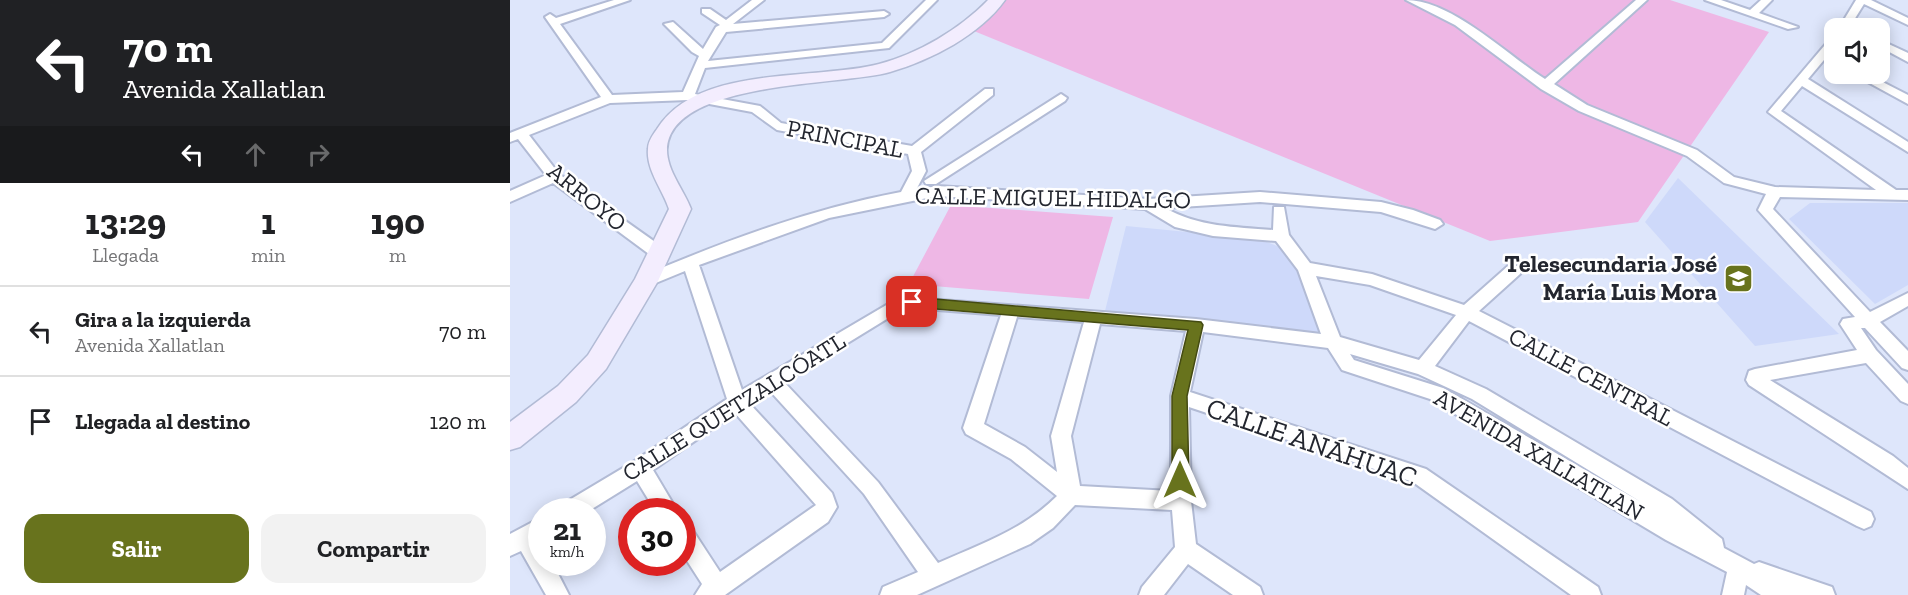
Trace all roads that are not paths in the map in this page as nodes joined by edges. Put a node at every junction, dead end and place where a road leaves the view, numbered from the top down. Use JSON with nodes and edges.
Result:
{"nodes":[{"id":1,"x":625,"y":0,"type":"edge"},
{"id":2,"x":759,"y":0,"type":"edge"},
{"id":3,"x":932,"y":0,"type":"edge"},
{"id":4,"x":997,"y":0,"type":"edge"},
{"id":5,"x":1411,"y":0,"type":"edge"},
{"id":6,"x":1642,"y":0,"type":"edge"},
{"id":7,"x":1710,"y":0,"type":"edge"},
{"id":8,"x":1767,"y":0,"type":"edge"},
{"id":9,"x":1862,"y":0,"type":"edge"},
{"id":10,"x":706,"y":11,"type":"dead end"},
{"id":11,"x":884,"y":14,"type":"dead end"},
{"id":12,"x":1752,"y":14,"type":"junction"},
{"id":13,"x":1852,"y":18,"type":"edge"},
{"id":14,"x":1908,"y":22,"type":"edge"},
{"id":15,"x":669,"y":24,"type":"dead end"},
{"id":16,"x":723,"y":26,"type":"junction"},
{"id":17,"x":1792,"y":27,"type":"dead end"},
{"id":18,"x":1890,"y":48,"type":"edge"},
{"id":19,"x":1908,"y":58,"type":"edge"},
{"id":20,"x":703,"y":60,"type":"junction"},
{"id":21,"x":1824,"y":62,"type":"edge"},
{"id":22,"x":1800,"y":80,"type":"junction"},
{"id":23,"x":1878,"y":84,"type":"edge"},
{"id":24,"x":1545,"y":86,"type":"junction"},
{"id":25,"x":989,"y":92,"type":"dead end"},
{"id":26,"x":694,"y":98,"type":"junction"},
{"id":27,"x":1061,"y":98,"type":"dead end"},
{"id":28,"x":608,"y":99,"type":"junction"},
{"id":29,"x":1908,"y":100,"type":"edge"},
{"id":30,"x":516,"y":136,"type":"edge"},
{"id":31,"x":1908,"y":148,"type":"edge"},
{"id":32,"x":914,"y":151,"type":"junction"},
{"id":33,"x":920,"y":171,"type":"junction"},
{"id":34,"x":554,"y":177,"type":"junction"},
{"id":35,"x":934,"y":186,"type":"junction"},
{"id":36,"x":1775,"y":192,"type":"junction"},
{"id":37,"x":906,"y":195,"type":"junction"},
{"id":38,"x":1900,"y":195,"type":"edge"},
{"id":39,"x":510,"y":197,"type":"edge"},
{"id":40,"x":1148,"y":204,"type":"junction"},
{"id":41,"x":1279,"y":210,"type":"dead end"},
{"id":42,"x":1435,"y":224,"type":"dead end"},
{"id":43,"x":1281,"y":236,"type":"junction"},
{"id":44,"x":658,"y":253,"type":"junction"},
{"id":45,"x":690,"y":262,"type":"junction"},
{"id":46,"x":1305,"y":268,"type":"junction"},
{"id":47,"x":1514,"y":270,"type":"dead end"},
{"id":48,"x":646,"y":281,"type":"junction"},
{"id":49,"x":1908,"y":299,"type":"edge"},
{"id":50,"x":1011,"y":310,"type":"junction"},
{"id":51,"x":1467,"y":312,"type":"junction"},
{"id":52,"x":1094,"y":316,"type":"junction"},
{"id":53,"x":1867,"y":321,"type":"junction"},
{"id":54,"x":1196,"y":325,"type":"junction"},
{"id":55,"x":1333,"y":342,"type":"junction"},
{"id":56,"x":1870,"y":355,"type":"junction"},
{"id":57,"x":1908,"y":363,"type":"edge"},
{"id":58,"x":1423,"y":368,"type":"junction"},
{"id":59,"x":772,"y":381,"type":"junction"},
{"id":60,"x":1443,"y":387,"type":"junction"},
{"id":61,"x":1180,"y":396,"type":"junction"},
{"id":62,"x":1908,"y":396,"type":"edge"},
{"id":63,"x":737,"y":402,"type":"junction"},
{"id":64,"x":510,"y":438,"type":"edge"},
{"id":65,"x":640,"y":468,"type":"junction"},
{"id":66,"x":1908,"y":480,"type":"edge"},
{"id":67,"x":1071,"y":495,"type":"junction"},
{"id":68,"x":590,"y":498,"type":"edge"},
{"id":69,"x":659,"y":498,"type":"edge"},
{"id":70,"x":1181,"y":501,"type":"junction"},
{"id":71,"x":1864,"y":519,"type":"dead end"},
{"id":72,"x":526,"y":537,"type":"edge"},
{"id":73,"x":1186,"y":550,"type":"junction"},
{"id":74,"x":696,"y":561,"type":"edge"},
{"id":75,"x":1739,"y":567,"type":"junction"},
{"id":76,"x":933,"y":575,"type":"junction"},
{"id":77,"x":712,"y":591,"type":"edge"},
{"id":78,"x":558,"y":595,"type":"edge"},
{"id":79,"x":891,"y":595,"type":"edge"},
{"id":80,"x":1150,"y":595,"type":"edge"},
{"id":81,"x":1252,"y":595,"type":"edge"},
{"id":82,"x":1590,"y":595,"type":"edge"},
{"id":83,"x":1733,"y":595,"type":"edge"},
{"id":84,"x":1781,"y":595,"type":"edge"},
{"id":85,"x":1824,"y":595,"type":"edge"}],
"edges":[{"from":1,"to":28,"type":"street"},
{"from":2,"to":16,"type":"street"},
{"from":3,"to":20,"type":"street"},
{"from":4,"to":26,"type":"street"},
{"from":5,"to":24,"type":"street"},
{"from":6,"to":24,"type":"street"},
{"from":7,"to":12,"type":"street"},
{"from":8,"to":12,"type":"street"},
{"from":9,"to":13,"type":"street"},
{"from":9,"to":14,"type":"street"},
{"from":10,"to":16,"type":"street"},
{"from":11,"to":16,"type":"street"},
{"from":12,"to":17,"type":"street"},
{"from":15,"to":20,"type":"street"},
{"from":16,"to":20,"type":"street"},
{"from":18,"to":19,"type":"street"},
{"from":20,"to":26,"type":"street"},
{"from":21,"to":22,"type":"street"},
{"from":22,"to":31,"type":"street"},
{"from":22,"to":38,"type":"street"},
{"from":23,"to":29,"type":"street"},
{"from":24,"to":36,"type":"street"},
{"from":25,"to":32,"type":"street"},
{"from":26,"to":28,"type":"street","name":"PRINCIPAL"},
{"from":26,"to":32,"type":"street","name":"PRINCIPAL"},
{"from":26,"to":44,"type":"street"},
{"from":27,"to":35,"type":"street"},
{"from":28,"to":30,"type":"street","name":"PRINCIPAL"},
{"from":30,"to":34,"type":"street","name":"ARROYO"},
{"from":32,"to":33,"type":"street","name":"PRINCIPAL"},
{"from":33,"to":35,"type":"street"},
{"from":33,"to":37,"type":"street","name":"PRINCIPAL"},
{"from":34,"to":39,"type":"street"},
{"from":34,"to":44,"type":"street","name":"ARROYO"},
{"from":35,"to":37,"type":"street","name":"CALLE MIGUEL HIDALGO"},
{"from":35,"to":40,"type":"street","name":"CALLE MIGUEL HIDALGO"},
{"from":36,"to":38,"type":"street"},
{"from":36,"to":53,"type":"street"},
{"from":37,"to":45,"type":"street","name":"CALLE MIGUEL HIDALGO"},
{"from":40,"to":42,"type":"street","name":"CALLE MIGUEL HIDALGO"},
{"from":40,"to":43,"type":"street"},
{"from":41,"to":43,"type":"street"},
{"from":43,"to":46,"type":"street","name":"AVENIDA XALLATLAN"},
{"from":44,"to":48,"type":"street"},
{"from":45,"to":48,"type":"street","name":"CALLE MIGUEL HIDALGO"},
{"from":45,"to":63,"type":"street"},
{"from":46,"to":51,"type":"street","name":"CALLE CENTRAL"},
{"from":46,"to":55,"type":"street","name":"AVENIDA XALLATLAN"},
{"from":47,"to":51,"type":"street"},
{"from":48,"to":64,"type":"street"},
{"from":49,"to":53,"type":"street"},
{"from":50,"to":52,"type":"street"},
{"from":50,"to":59,"type":"street","name":"CALLE QUETZALCÓATL"},
{"from":50,"to":67,"type":"street"},
{"from":51,"to":58,"type":"street"},
{"from":51,"to":71,"type":"street","name":"CALLE CENTRAL"},
{"from":52,"to":54,"type":"street"},
{"from":52,"to":67,"type":"street"},
{"from":53,"to":56,"type":"street"},
{"from":53,"to":57,"type":"street"},
{"from":54,"to":55,"type":"street"},
{"from":54,"to":61,"type":"street"},
{"from":55,"to":58,"type":"street"},
{"from":55,"to":60,"type":"street","name":"AVENIDA XALLATLAN"},
{"from":56,"to":62,"type":"street"},
{"from":56,"to":66,"type":"street"},
{"from":58,"to":60,"type":"street"},
{"from":59,"to":63,"type":"street","name":"CALLE QUETZALCÓATL"},
{"from":59,"to":76,"type":"street"},
{"from":60,"to":75,"type":"street"},
{"from":61,"to":70,"type":"street"},
{"from":61,"to":82,"type":"street","name":"CALLE ANÁHUAC"},
{"from":63,"to":65,"type":"street","name":"CALLE QUETZALCÓATL"},
{"from":63,"to":77,"type":"street"},
{"from":65,"to":68,"type":"street","name":"CALLE QUETZALCÓATL"},
{"from":65,"to":69,"type":"street"},
{"from":67,"to":70,"type":"street"},
{"from":67,"to":76,"type":"street"},
{"from":70,"to":73,"type":"street"},
{"from":72,"to":78,"type":"street"},
{"from":73,"to":80,"type":"street"},
{"from":73,"to":81,"type":"street"},
{"from":74,"to":77,"type":"street"},
{"from":75,"to":83,"type":"street"},
{"from":75,"to":84,"type":"street"},
{"from":75,"to":85,"type":"street"},
{"from":76,"to":79,"type":"street"}]}
